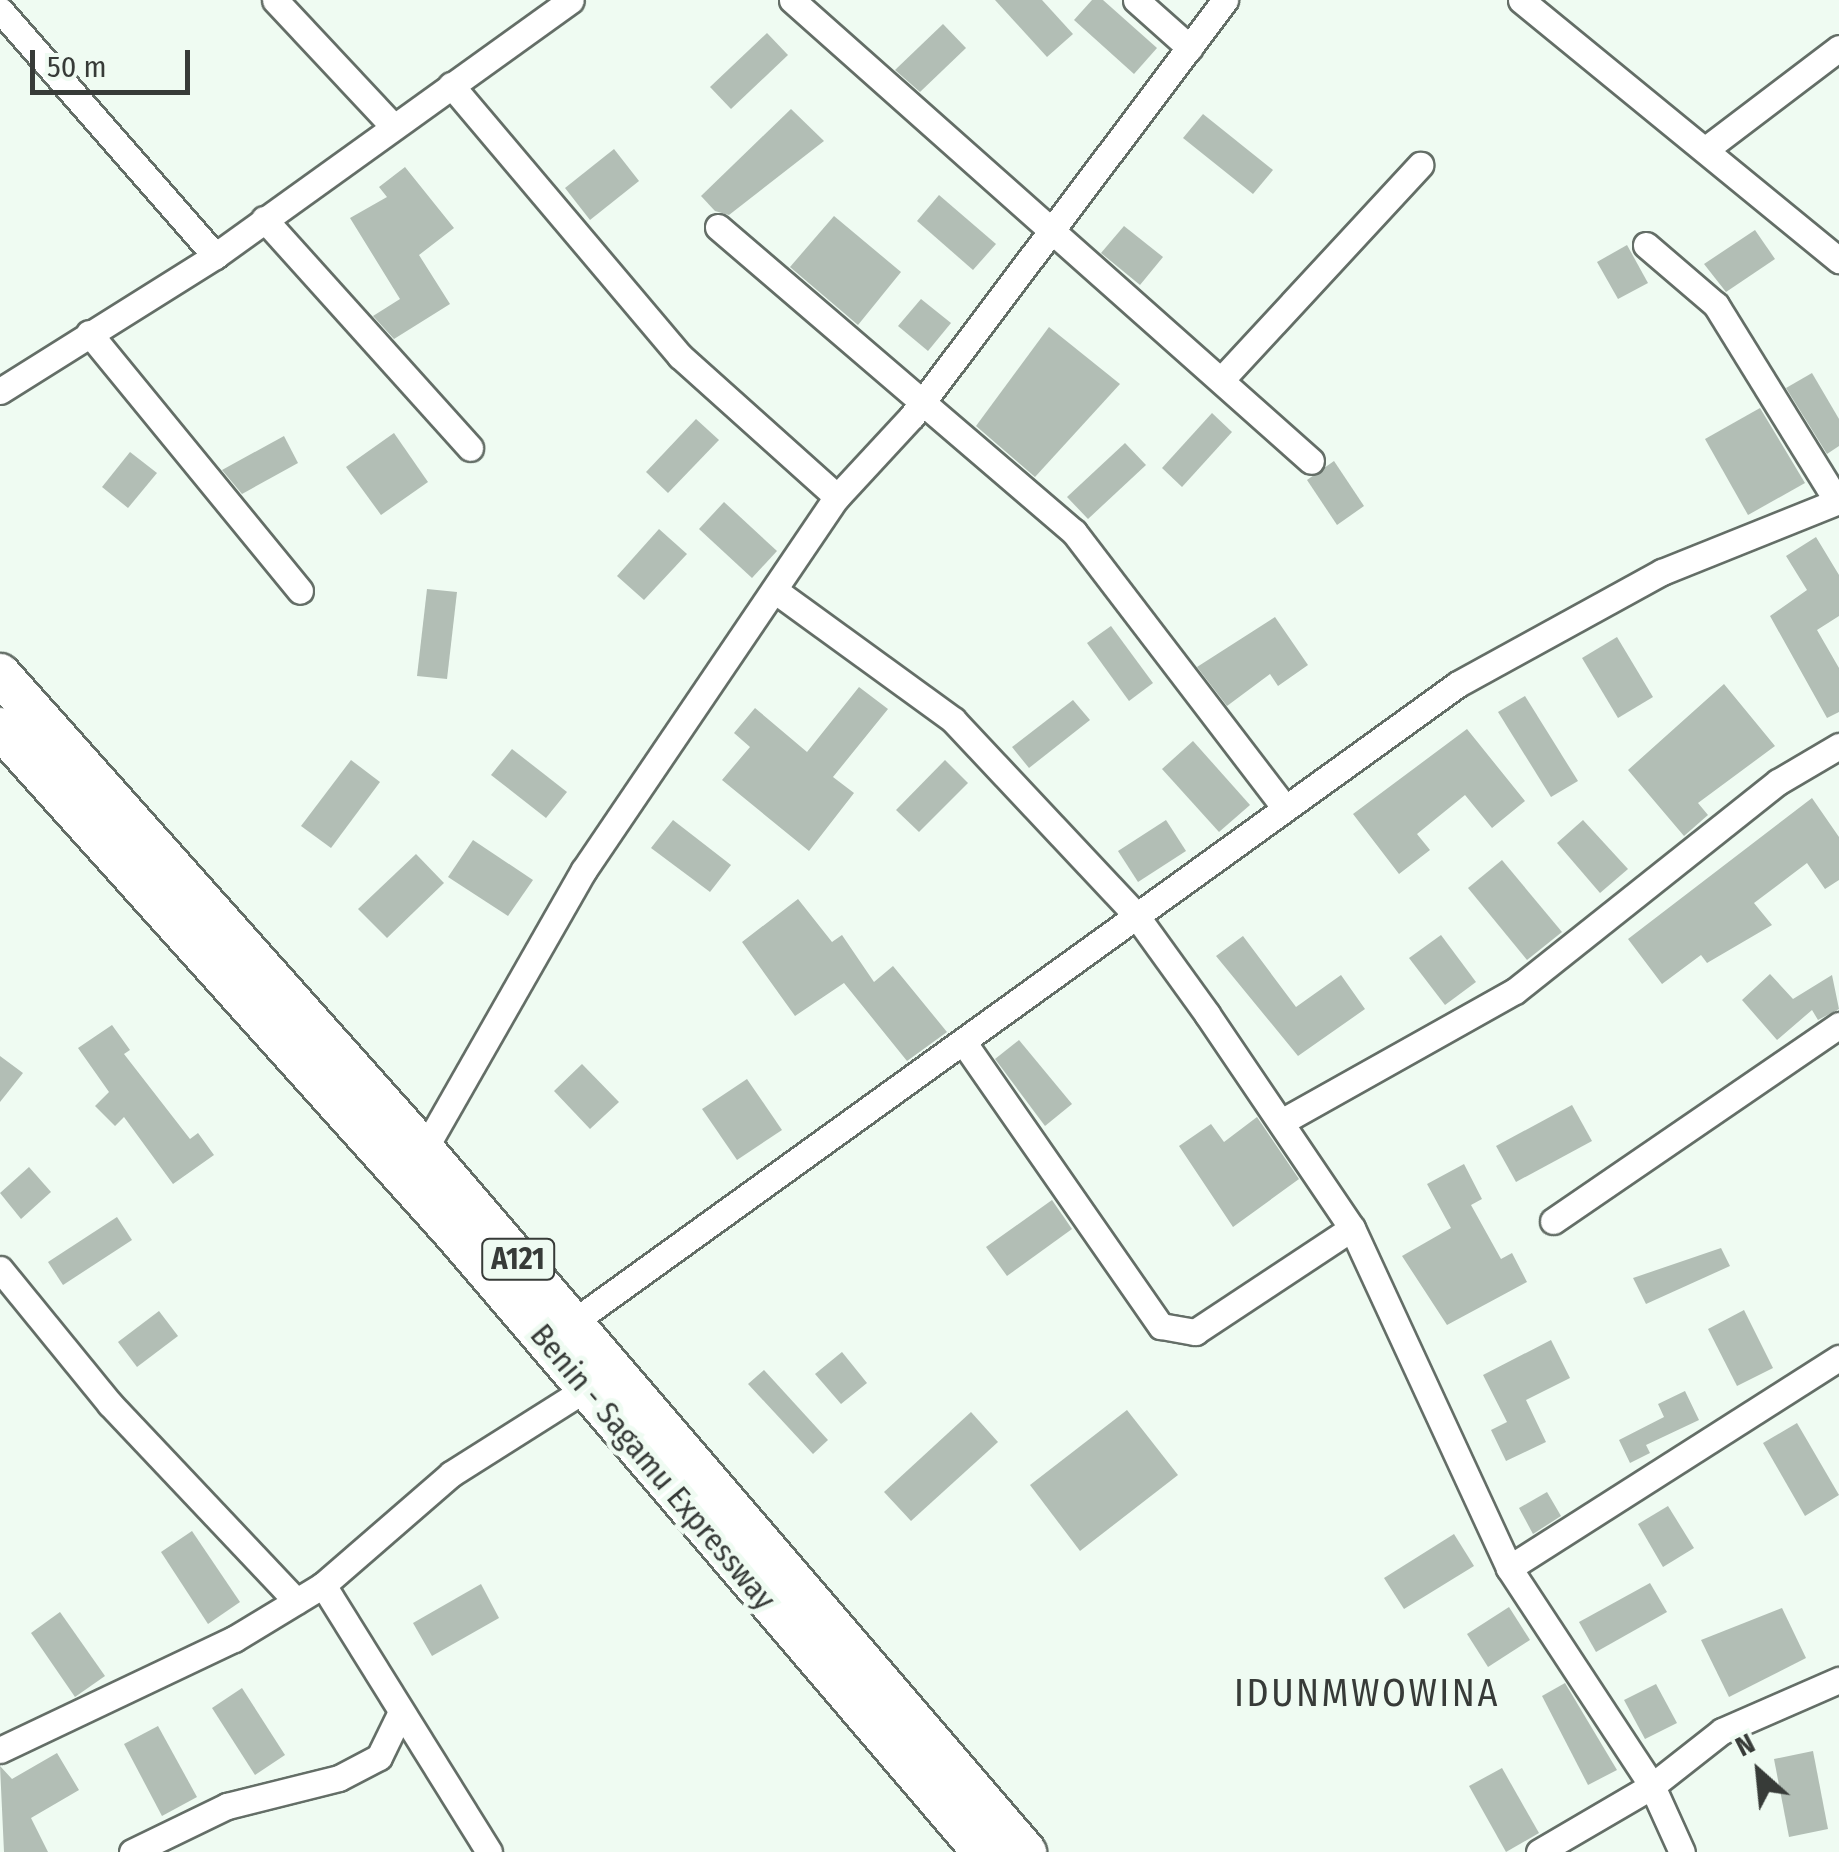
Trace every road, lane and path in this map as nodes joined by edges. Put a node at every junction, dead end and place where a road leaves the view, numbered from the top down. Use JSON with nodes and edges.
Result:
{"nodes":[{"id":1,"x":275,"y":0,"type":"edge"},
{"id":2,"x":571,"y":0,"type":"edge"},
{"id":3,"x":792,"y":0,"type":"edge"},
{"id":4,"x":1136,"y":0,"type":"edge"},
{"id":5,"x":1226,"y":0,"type":"edge"},
{"id":6,"x":1532,"y":3,"type":"edge"},
{"id":7,"x":0,"y":10,"type":"edge"},
{"id":8,"x":1190,"y":48,"type":"junction"},
{"id":9,"x":1839,"y":48,"type":"edge"},
{"id":10,"x":452,"y":85,"type":"junction"},
{"id":11,"x":393,"y":126,"type":"junction"},
{"id":12,"x":1706,"y":149,"type":"junction"},
{"id":13,"x":1420,"y":165,"type":"dead end"},
{"id":14,"x":264,"y":219,"type":"junction"},
{"id":15,"x":718,"y":227,"type":"dead end"},
{"id":16,"x":1052,"y":234,"type":"junction"},
{"id":17,"x":1646,"y":244,"type":"dead end"},
{"id":18,"x":215,"y":256,"type":"junction"},
{"id":19,"x":1839,"y":260,"type":"edge"},
{"id":20,"x":89,"y":333,"type":"junction"},
{"id":21,"x":1222,"y":379,"type":"junction"},
{"id":22,"x":0,"y":391,"type":"edge"},
{"id":23,"x":919,"y":407,"type":"junction"},
{"id":24,"x":470,"y":448,"type":"dead end"},
{"id":25,"x":1310,"y":461,"type":"dead end"},
{"id":26,"x":837,"y":497,"type":"junction"},
{"id":27,"x":1838,"y":501,"type":"edge"},
{"id":28,"x":300,"y":590,"type":"dead end"},
{"id":29,"x":777,"y":592,"type":"junction"},
{"id":30,"x":0,"y":674,"type":"edge"},
{"id":31,"x":0,"y":728,"type":"edge"},
{"id":32,"x":1839,"y":746,"type":"edge"},
{"id":33,"x":1284,"y":807,"type":"junction"},
{"id":34,"x":1135,"y":914,"type":"junction"},
{"id":35,"x":1837,"y":1031,"type":"edge"},
{"id":36,"x":964,"y":1043,"type":"junction"},
{"id":37,"x":1282,"y":1121,"type":"junction"},
{"id":38,"x":424,"y":1150,"type":"junction"},
{"id":39,"x":1553,"y":1221,"type":"dead end"},
{"id":40,"x":1352,"y":1228,"type":"junction"},
{"id":41,"x":0,"y":1269,"type":"edge"},
{"id":42,"x":572,"y":1323,"type":"junction"},
{"id":43,"x":1839,"y":1358,"type":"edge"},
{"id":44,"x":587,"y":1388,"type":"junction"},
{"id":45,"x":1509,"y":1568,"type":"junction"},
{"id":46,"x":323,"y":1585,"type":"junction"},
{"id":47,"x":296,"y":1601,"type":"junction"},
{"id":48,"x":1839,"y":1680,"type":"edge"},
{"id":49,"x":400,"y":1714,"type":"junction"},
{"id":50,"x":5,"y":1742,"type":"edge"},
{"id":51,"x":1652,"y":1786,"type":"junction"},
{"id":52,"x":132,"y":1852,"type":"edge"},
{"id":53,"x":490,"y":1852,"type":"edge"},
{"id":54,"x":983,"y":1852,"type":"edge"},
{"id":55,"x":1026,"y":1852,"type":"edge"},
{"id":56,"x":1539,"y":1852,"type":"edge"},
{"id":57,"x":1682,"y":1852,"type":"edge"}],
"edges":[{"from":1,"to":11,"type":"street"},
{"from":2,"to":10,"type":"street"},
{"from":3,"to":16,"type":"street"},
{"from":4,"to":8,"type":"street"},
{"from":5,"to":8,"type":"street"},
{"from":6,"to":12,"type":"street"},
{"from":7,"to":18,"type":"street"},
{"from":8,"to":16,"type":"street"},
{"from":9,"to":12,"type":"street"},
{"from":10,"to":11,"type":"street"},
{"from":10,"to":26,"type":"street"},
{"from":11,"to":14,"type":"street"},
{"from":12,"to":19,"type":"street"},
{"from":13,"to":21,"type":"street"},
{"from":14,"to":18,"type":"street"},
{"from":14,"to":24,"type":"street"},
{"from":15,"to":23,"type":"street"},
{"from":16,"to":21,"type":"street"},
{"from":16,"to":23,"type":"street"},
{"from":17,"to":27,"type":"street"},
{"from":18,"to":20,"type":"street"},
{"from":20,"to":22,"type":"street"},
{"from":20,"to":28,"type":"street"},
{"from":21,"to":25,"type":"street"},
{"from":23,"to":26,"type":"street"},
{"from":23,"to":33,"type":"street"},
{"from":26,"to":29,"type":"street"},
{"from":27,"to":33,"type":"street"},
{"from":29,"to":34,"type":"street"},
{"from":29,"to":38,"type":"street"},
{"from":30,"to":38,"type":"highway","number":"A121"},
{"from":31,"to":44,"type":"highway","name":"Benin - Sagamu Expressway","number":"A121"},
{"from":32,"to":37,"type":"street"},
{"from":33,"to":34,"type":"street"},
{"from":34,"to":36,"type":"street"},
{"from":34,"to":37,"type":"street"},
{"from":35,"to":39,"type":"street"},
{"from":36,"to":40,"type":"street"},
{"from":36,"to":42,"type":"street"},
{"from":37,"to":40,"type":"street"},
{"from":38,"to":42,"type":"highway","number":"A121"},
{"from":40,"to":45,"type":"street"},
{"from":41,"to":47,"type":"street"},
{"from":42,"to":55,"type":"highway","number":"A121"},
{"from":43,"to":45,"type":"street"},
{"from":44,"to":46,"type":"street"},
{"from":44,"to":54,"type":"highway","name":"Benin - Sagamu Expressway","number":"A121"},
{"from":45,"to":51,"type":"street"},
{"from":46,"to":47,"type":"street"},
{"from":46,"to":49,"type":"street"},
{"from":47,"to":50,"type":"street"},
{"from":48,"to":51,"type":"street"},
{"from":49,"to":52,"type":"street"},
{"from":49,"to":53,"type":"street"},
{"from":51,"to":56,"type":"street"},
{"from":51,"to":57,"type":"street"}]}
